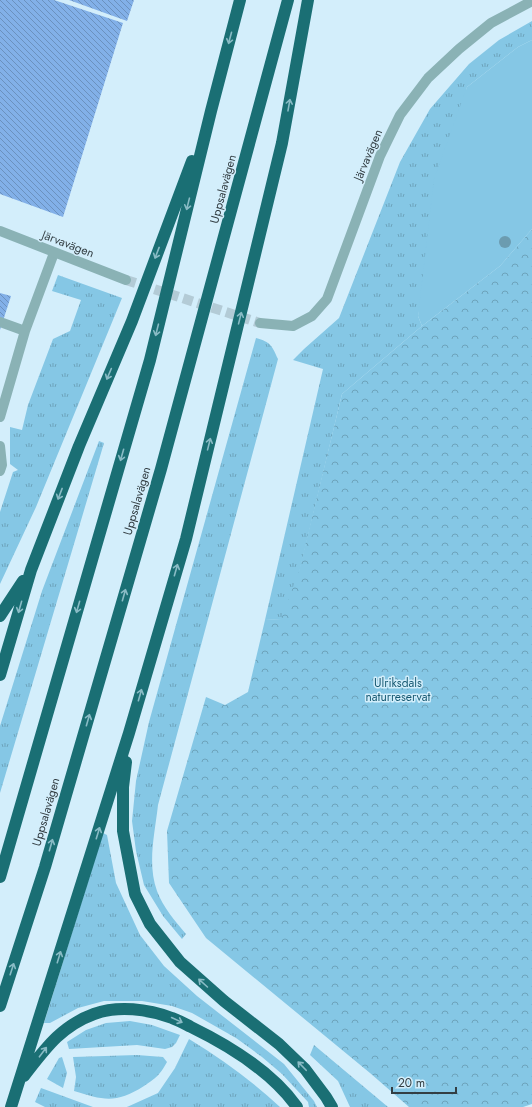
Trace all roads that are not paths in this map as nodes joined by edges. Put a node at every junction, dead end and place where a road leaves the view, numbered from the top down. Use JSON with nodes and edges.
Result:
{"nodes":[{"id":1,"x":240,"y":0,"type":"edge"},
{"id":2,"x":288,"y":0,"type":"edge"},
{"id":3,"x":308,"y":0,"type":"edge"},
{"id":4,"x":532,"y":1,"type":"edge"},
{"id":5,"x":210,"y":111,"type":"junction"},
{"id":6,"x":0,"y":231,"type":"edge"},
{"id":7,"x":54,"y":253,"type":"junction"},
{"id":8,"x":126,"y":280,"type":"tunnel mouth"},
{"id":9,"x":0,"y":322,"type":"edge"},
{"id":10,"x":260,"y":323,"type":"tunnel mouth"},
{"id":11,"x":25,"y":331,"type":"junction"},
{"id":12,"x":0,"y":418,"type":"edge"},
{"id":13,"x":0,"y":446,"type":"edge"},
{"id":14,"x":0,"y":471,"type":"edge"},
{"id":15,"x":31,"y":570,"type":"junction"},
{"id":16,"x":0,"y":616,"type":"edge"},
{"id":17,"x":0,"y":675,"type":"edge"},
{"id":18,"x":129,"y":732,"type":"junction"},
{"id":19,"x":0,"y":877,"type":"edge"},
{"id":20,"x":0,"y":1006,"type":"edge"},
{"id":21,"x":19,"y":1083,"type":"junction"},
{"id":22,"x":329,"y":1104,"type":"edge"},
{"id":23,"x":11,"y":1107,"type":"edge"},
{"id":24,"x":297,"y":1107,"type":"edge"}],
"edges":[{"from":1,"to":5,"type":"highway","one_way":true},
{"from":20,"to":2,"type":"highway","name":"Uppsalavägen","one_way":true},
{"from":18,"to":3,"type":"highway","one_way":true},
{"from":4,"to":10,"type":"street","name":"Järvavägen"},
{"from":5,"to":15,"type":"highway","one_way":true},
{"from":5,"to":19,"type":"highway","one_way":true},
{"from":6,"to":7,"type":"street","name":"Järvavägen"},
{"from":7,"to":8,"type":"street","name":"Järvavägen"},
{"from":7,"to":11,"type":"street"},
{"from":9,"to":11,"type":"street"},
{"from":11,"to":12,"type":"street"},
{"from":13,"to":14,"type":"street"},
{"from":15,"to":16,"type":"highway"},
{"from":15,"to":17,"type":"highway","one_way":true},
{"from":21,"to":18,"type":"highway","one_way":true},
{"from":22,"to":18,"type":"highway","one_way":true},
{"from":21,"to":23,"type":"highway"},
{"from":21,"to":24,"type":"highway","one_way":true}]}
